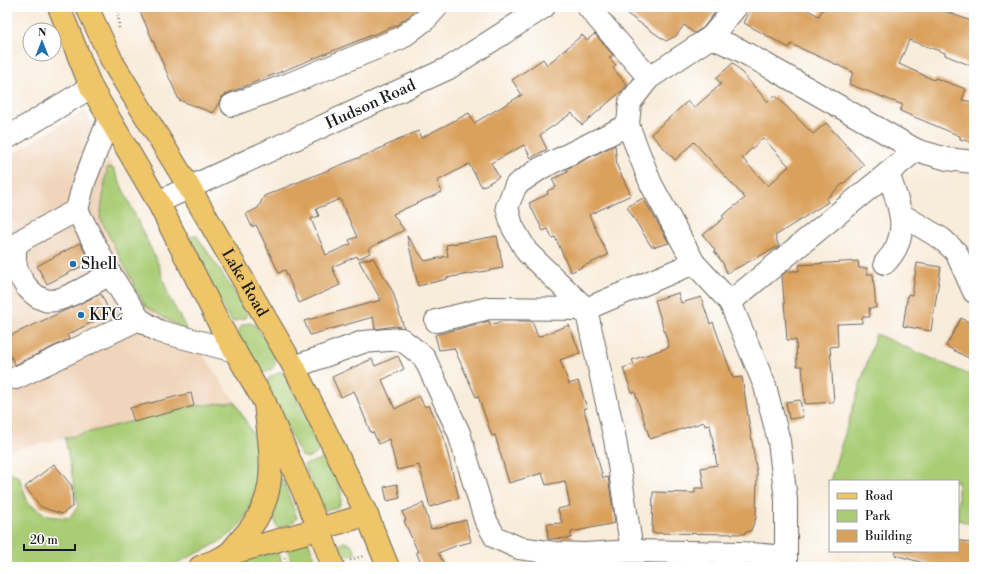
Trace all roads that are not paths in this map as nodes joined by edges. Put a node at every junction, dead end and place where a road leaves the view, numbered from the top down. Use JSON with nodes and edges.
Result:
{"nodes":[{"id":1,"x":59,"y":7,"type":"edge"},
{"id":2,"x":87,"y":7,"type":"edge"},
{"id":3,"x":437,"y":7,"type":"edge"},
{"id":4,"x":544,"y":7,"type":"edge"},
{"id":5,"x":588,"y":7,"type":"edge"},
{"id":6,"x":736,"y":7,"type":"edge"},
{"id":7,"x":711,"y":37,"type":"junction"},
{"id":8,"x":649,"y":78,"type":"junction"},
{"id":9,"x":91,"y":87,"type":"junction"},
{"id":10,"x":232,"y":105,"type":"dead end"},
{"id":11,"x":109,"y":119,"type":"junction"},
{"id":12,"x":628,"y":125,"type":"junction"},
{"id":13,"x":7,"y":138,"type":"edge"},
{"id":14,"x":916,"y":150,"type":"junction"},
{"id":15,"x":974,"y":162,"type":"edge"},
{"id":16,"x":888,"y":173,"type":"junction"},
{"id":17,"x":189,"y":187,"type":"junction"},
{"id":18,"x":158,"y":202,"type":"junction"},
{"id":19,"x":77,"y":210,"type":"junction"},
{"id":20,"x":902,"y":215,"type":"junction"},
{"id":21,"x":694,"y":263,"type":"junction"},
{"id":22,"x":885,"y":263,"type":"dead end"},
{"id":23,"x":110,"y":274,"type":"junction"},
{"id":24,"x":974,"y":292,"type":"edge"},
{"id":25,"x":730,"y":302,"type":"junction"},
{"id":26,"x":586,"y":309,"type":"junction"},
{"id":27,"x":139,"y":319,"type":"junction"},
{"id":28,"x":436,"y":321,"type":"dead end"},
{"id":29,"x":235,"y":351,"type":"junction"},
{"id":30,"x":294,"y":367,"type":"junction"},
{"id":31,"x":16,"y":378,"type":"dead end"},
{"id":32,"x":265,"y":403,"type":"junction"},
{"id":33,"x":367,"y":515,"type":"junction"},
{"id":34,"x":319,"y":528,"type":"junction"},
{"id":35,"x":632,"y":551,"type":"junction"},
{"id":36,"x":226,"y":555,"type":"junction"},
{"id":37,"x":786,"y":562,"type":"edge"},
{"id":38,"x":200,"y":567,"type":"edge"},
{"id":39,"x":333,"y":567,"type":"edge"},
{"id":40,"x":388,"y":567,"type":"edge"}],
"edges":[{"from":1,"to":9,"type":"main road"},
{"from":2,"to":17,"type":"main road","name":"Lake Road"},
{"from":3,"to":10,"type":"street"},
{"from":4,"to":17,"type":"street","name":"Hudson Road"},
{"from":5,"to":8,"type":"street"},
{"from":6,"to":7,"type":"street"},
{"from":7,"to":8,"type":"street"},
{"from":7,"to":14,"type":"street"},
{"from":8,"to":12,"type":"street"},
{"from":9,"to":11,"type":"main road"},
{"from":9,"to":13,"type":"street"},
{"from":11,"to":18,"type":"main road"},
{"from":11,"to":19,"type":"street"},
{"from":12,"to":21,"type":"street"},
{"from":12,"to":26,"type":"street"},
{"from":14,"to":15,"type":"street"},
{"from":14,"to":16,"type":"street"},
{"from":16,"to":20,"type":"street"},
{"from":16,"to":25,"type":"street"},
{"from":17,"to":18,"type":"street","name":"Hudson Road"},
{"from":17,"to":30,"type":"main road","name":"Lake Road"},
{"from":18,"to":29,"type":"main road"},
{"from":19,"to":23,"type":"street"},
{"from":19,"to":23,"type":"street"},
{"from":20,"to":22,"type":"street"},
{"from":20,"to":24,"type":"street"},
{"from":21,"to":25,"type":"street"},
{"from":21,"to":26,"type":"street"},
{"from":23,"to":27,"type":"street"},
{"from":25,"to":37,"type":"street"},
{"from":26,"to":28,"type":"street"},
{"from":26,"to":35,"type":"street"},
{"from":27,"to":29,"type":"street"},
{"from":27,"to":31,"type":"street"},
{"from":29,"to":32,"type":"main road"},
{"from":30,"to":33,"type":"main road","name":"Lake Road"},
{"from":30,"to":35,"type":"street"},
{"from":32,"to":34,"type":"main road"},
{"from":32,"to":36,"type":"main road"},
{"from":33,"to":34,"type":"main road"},
{"from":33,"to":40,"type":"main road","name":"Lake Road"},
{"from":34,"to":36,"type":"main road"},
{"from":34,"to":39,"type":"main road"},
{"from":35,"to":37,"type":"street"},
{"from":36,"to":38,"type":"main road"}]}
